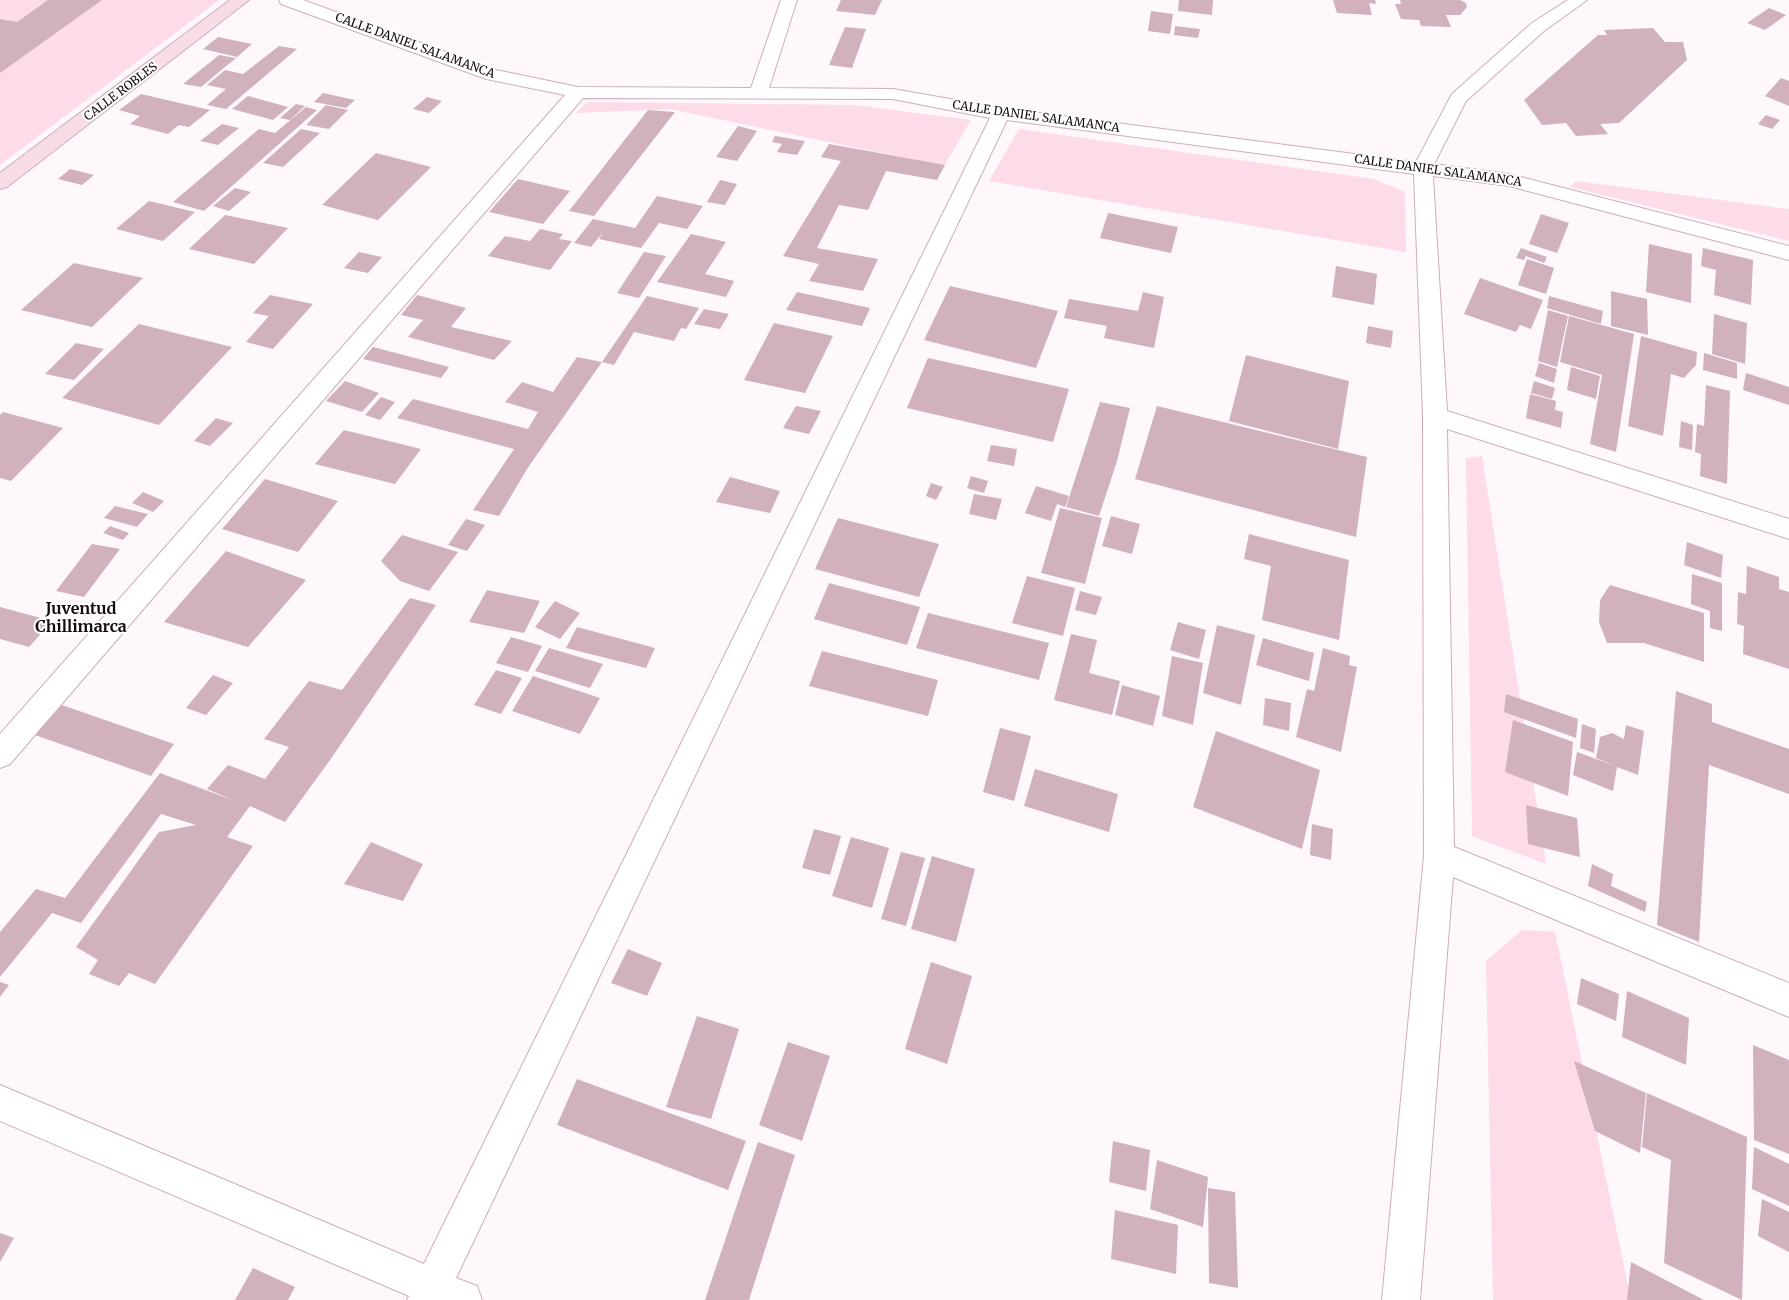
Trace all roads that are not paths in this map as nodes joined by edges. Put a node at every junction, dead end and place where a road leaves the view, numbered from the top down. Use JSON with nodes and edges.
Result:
{"nodes":[{"id":1,"x":241,"y":0,"type":"edge"},
{"id":2,"x":287,"y":0,"type":"edge"},
{"id":3,"x":790,"y":0,"type":"edge"},
{"id":4,"x":1579,"y":0,"type":"edge"},
{"id":5,"x":578,"y":92,"type":"junction"},
{"id":6,"x":759,"y":92,"type":"junction"},
{"id":7,"x":1001,"y":114,"type":"junction"},
{"id":8,"x":1423,"y":167,"type":"junction"},
{"id":9,"x":0,"y":183,"type":"edge"},
{"id":10,"x":1789,"y":253,"type":"edge"},
{"id":11,"x":1435,"y":416,"type":"junction"},
{"id":12,"x":1789,"y":529,"type":"edge"},
{"id":13,"x":0,"y":755,"type":"edge"},
{"id":14,"x":1439,"y":856,"type":"junction"},
{"id":15,"x":1789,"y":1000,"type":"edge"},
{"id":16,"x":0,"y":1102,"type":"edge"},
{"id":17,"x":440,"y":1296,"type":"edge"},
{"id":18,"x":1401,"y":1300,"type":"edge"}],
"edges":[{"from":1,"to":9,"type":"street","name":"CALLE ROBLES"},
{"from":2,"to":5,"type":"street","name":"CALLE DANIEL SALAMANCA"},
{"from":3,"to":6,"type":"street"},
{"from":4,"to":8,"type":"street"},
{"from":5,"to":6,"type":"street","name":"CALLE DANIEL SALAMANCA"},
{"from":5,"to":13,"type":"street"},
{"from":6,"to":7,"type":"street","name":"CALLE DANIEL SALAMANCA"},
{"from":7,"to":8,"type":"street","name":"CALLE DANIEL SALAMANCA"},
{"from":7,"to":17,"type":"street"},
{"from":8,"to":10,"type":"street","name":"CALLE DANIEL SALAMANCA"},
{"from":8,"to":11,"type":"street"},
{"from":11,"to":12,"type":"street"},
{"from":11,"to":14,"type":"street"},
{"from":14,"to":15,"type":"street"},
{"from":14,"to":18,"type":"street"},
{"from":16,"to":17,"type":"street"}]}
